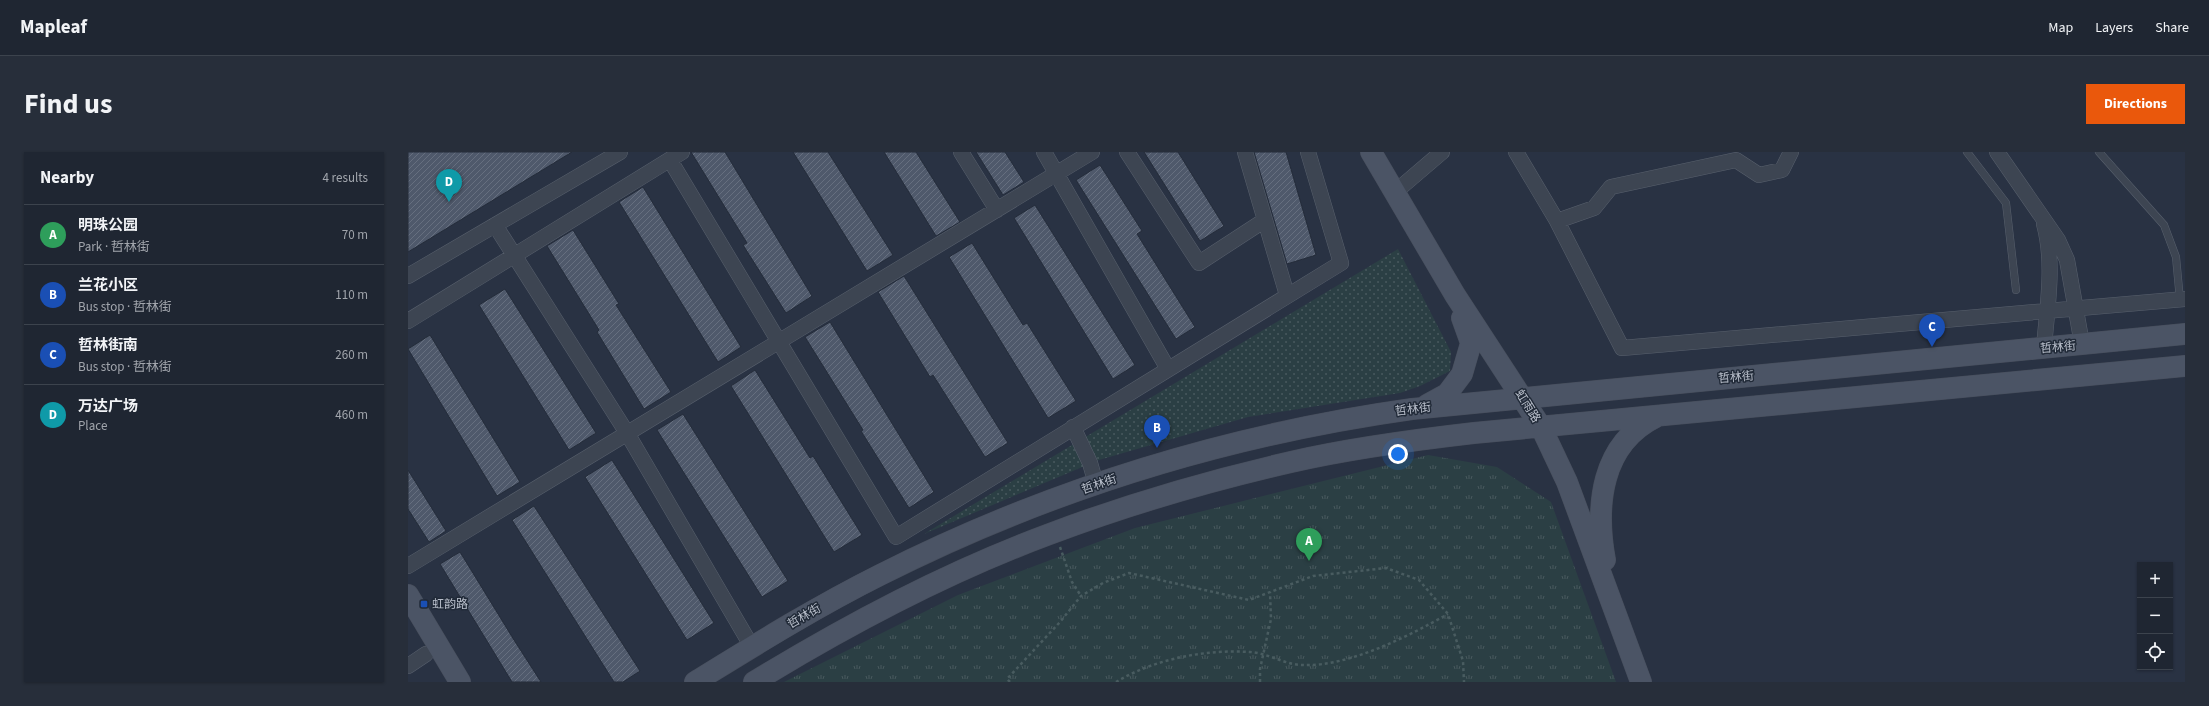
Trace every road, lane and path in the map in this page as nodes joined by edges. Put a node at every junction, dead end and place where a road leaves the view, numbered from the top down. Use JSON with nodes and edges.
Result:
{"nodes":[{"id":1,"x":620,"y":152,"type":"edge"},
{"id":2,"x":682,"y":152,"type":"edge"},
{"id":3,"x":961,"y":152,"type":"edge"},
{"id":4,"x":1044,"y":152,"type":"edge"},
{"id":5,"x":1092,"y":152,"type":"edge"},
{"id":6,"x":1127,"y":152,"type":"edge"},
{"id":7,"x":1245,"y":152,"type":"edge"},
{"id":8,"x":1308,"y":152,"type":"edge"},
{"id":9,"x":1372,"y":152,"type":"edge"},
{"id":10,"x":1442,"y":152,"type":"edge"},
{"id":11,"x":1516,"y":152,"type":"edge"},
{"id":12,"x":1791,"y":152,"type":"edge"},
{"id":13,"x":1967,"y":152,"type":"edge"},
{"id":14,"x":1997,"y":152,"type":"edge"},
{"id":15,"x":2099,"y":152,"type":"edge"},
{"id":16,"x":670,"y":160,"type":"junction"},
{"id":17,"x":1057,"y":174,"type":"junction"},
{"id":18,"x":1394,"y":193,"type":"junction"},
{"id":19,"x":997,"y":210,"type":"junction"},
{"id":20,"x":2041,"y":215,"type":"junction"},
{"id":21,"x":1265,"y":220,"type":"junction"},
{"id":22,"x":1556,"y":221,"type":"junction"},
{"id":23,"x":495,"y":225,"type":"junction"},
{"id":24,"x":514,"y":256,"type":"junction"},
{"id":25,"x":408,"y":276,"type":"edge"},
{"id":26,"x":2016,"y":290,"type":"dead end"},
{"id":27,"x":1287,"y":295,"type":"junction"},
{"id":28,"x":1455,"y":295,"type":"junction"},
{"id":29,"x":2183,"y":299,"type":"edge"},
{"id":30,"x":2076,"y":309,"type":"junction"},
{"id":31,"x":2046,"y":311,"type":"junction"},
{"id":32,"x":408,"y":321,"type":"edge"},
{"id":33,"x":2185,"y":334,"type":"edge"},
{"id":34,"x":779,"y":343,"type":"junction"},
{"id":35,"x":2082,"y":344,"type":"junction"},
{"id":36,"x":2044,"y":348,"type":"junction"},
{"id":37,"x":2185,"y":366,"type":"edge"},
{"id":38,"x":1168,"y":369,"type":"junction"},
{"id":39,"x":1524,"y":398,"type":"junction"},
{"id":40,"x":1420,"y":408,"type":"junction"},
{"id":41,"x":1659,"y":415,"type":"junction"},
{"id":42,"x":1541,"y":426,"type":"junction"},
{"id":43,"x":1073,"y":427,"type":"junction"},
{"id":44,"x":627,"y":433,"type":"junction"},
{"id":45,"x":1096,"y":484,"type":"junction"},
{"id":46,"x":1056,"y":532,"type":"junction"},
{"id":47,"x":408,"y":566,"type":"edge"},
{"id":48,"x":1270,"y":592,"type":"junction"},
{"id":49,"x":408,"y":595,"type":"edge"},
{"id":50,"x":1081,"y":596,"type":"junction"},
{"id":51,"x":1448,"y":614,"type":"junction"},
{"id":52,"x":1617,"y":619,"type":"junction"},
{"id":53,"x":408,"y":624,"type":"edge"},
{"id":54,"x":752,"y":647,"type":"junction"},
{"id":55,"x":426,"y":654,"type":"junction"},
{"id":56,"x":1263,"y":655,"type":"junction"},
{"id":57,"x":408,"y":666,"type":"edge"},
{"id":58,"x":1007,"y":679,"type":"junction"},
{"id":59,"x":443,"y":682,"type":"edge"},
{"id":60,"x":460,"y":682,"type":"edge"},
{"id":61,"x":695,"y":682,"type":"edge"},
{"id":62,"x":754,"y":682,"type":"edge"},
{"id":63,"x":1003,"y":682,"type":"edge"},
{"id":64,"x":1010,"y":682,"type":"edge"},
{"id":65,"x":1116,"y":682,"type":"edge"},
{"id":66,"x":1260,"y":682,"type":"edge"},
{"id":67,"x":1464,"y":682,"type":"edge"},
{"id":68,"x":1640,"y":682,"type":"edge"}],
"edges":[{"from":1,"to":23,"type":"street"},
{"from":2,"to":16,"type":"street"},
{"from":3,"to":19,"type":"street"},
{"from":4,"to":17,"type":"street"},
{"from":5,"to":17,"type":"street"},
{"from":6,"to":21,"type":"street"},
{"from":7,"to":21,"type":"street"},
{"from":8,"to":27,"type":"street"},
{"from":9,"to":18,"type":"street","name":"虹雨路"},
{"from":10,"to":18,"type":"street"},
{"from":11,"to":22,"type":"street"},
{"from":12,"to":22,"type":"street"},
{"from":13,"to":26,"type":"lane"},
{"from":14,"to":20,"type":"street"},
{"from":15,"to":29,"type":"lane"},
{"from":16,"to":24,"type":"street"},
{"from":16,"to":34,"type":"street"},
{"from":17,"to":19,"type":"street"},
{"from":17,"to":38,"type":"street"},
{"from":18,"to":28,"type":"street","name":"虹雨路"},
{"from":19,"to":34,"type":"street"},
{"from":20,"to":30,"type":"street"},
{"from":20,"to":31,"type":"street"},
{"from":21,"to":27,"type":"street"},
{"from":22,"to":31,"type":"street"},
{"from":23,"to":24,"type":"street"},
{"from":23,"to":25,"type":"street"},
{"from":24,"to":32,"type":"street"},
{"from":24,"to":44,"type":"street"},
{"from":27,"to":38,"type":"street"},
{"from":28,"to":39,"type":"street","name":"虹雨路"},
{"from":28,"to":40,"type":"street"},
{"from":29,"to":30,"type":"street"},
{"from":30,"to":31,"type":"street"},
{"from":30,"to":35,"type":"street"},
{"from":31,"to":36,"type":"street"},
{"from":33,"to":35,"type":"street","name":"哲林街"},
{"from":34,"to":43,"type":"street"},
{"from":34,"to":44,"type":"street"},
{"from":35,"to":36,"type":"street","name":"哲林街"},
{"from":36,"to":39,"type":"street","name":"哲林街"},
{"from":37,"to":41,"type":"street"},
{"from":38,"to":43,"type":"street"},
{"from":39,"to":40,"type":"street","name":"哲林街"},
{"from":39,"to":42,"type":"street","name":"虹雨路"},
{"from":40,"to":45,"type":"street","name":"哲林街"},
{"from":41,"to":42,"type":"street"},
{"from":41,"to":52,"type":"street"},
{"from":42,"to":46,"type":"street"},
{"from":42,"to":52,"type":"street","name":"虹雨路"},
{"from":43,"to":45,"type":"street"},
{"from":44,"to":47,"type":"street"},
{"from":44,"to":54,"type":"street"},
{"from":45,"to":54,"type":"street","name":"哲林街"},
{"from":46,"to":50,"type":"path"},
{"from":46,"to":62,"type":"street"},
{"from":48,"to":50,"type":"path"},
{"from":48,"to":51,"type":"path"},
{"from":48,"to":56,"type":"path"},
{"from":49,"to":60,"type":"street"},
{"from":50,"to":58,"type":"path"},
{"from":51,"to":56,"type":"path"},
{"from":51,"to":67,"type":"path"},
{"from":52,"to":68,"type":"street","name":"虹雨路"},
{"from":53,"to":55,"type":"street"},
{"from":54,"to":61,"type":"street","name":"哲林街"},
{"from":55,"to":57,"type":"street"},
{"from":55,"to":59,"type":"street"},
{"from":56,"to":65,"type":"path"},
{"from":56,"to":66,"type":"path"},
{"from":58,"to":63,"type":"path"},
{"from":58,"to":64,"type":"path"}]}
